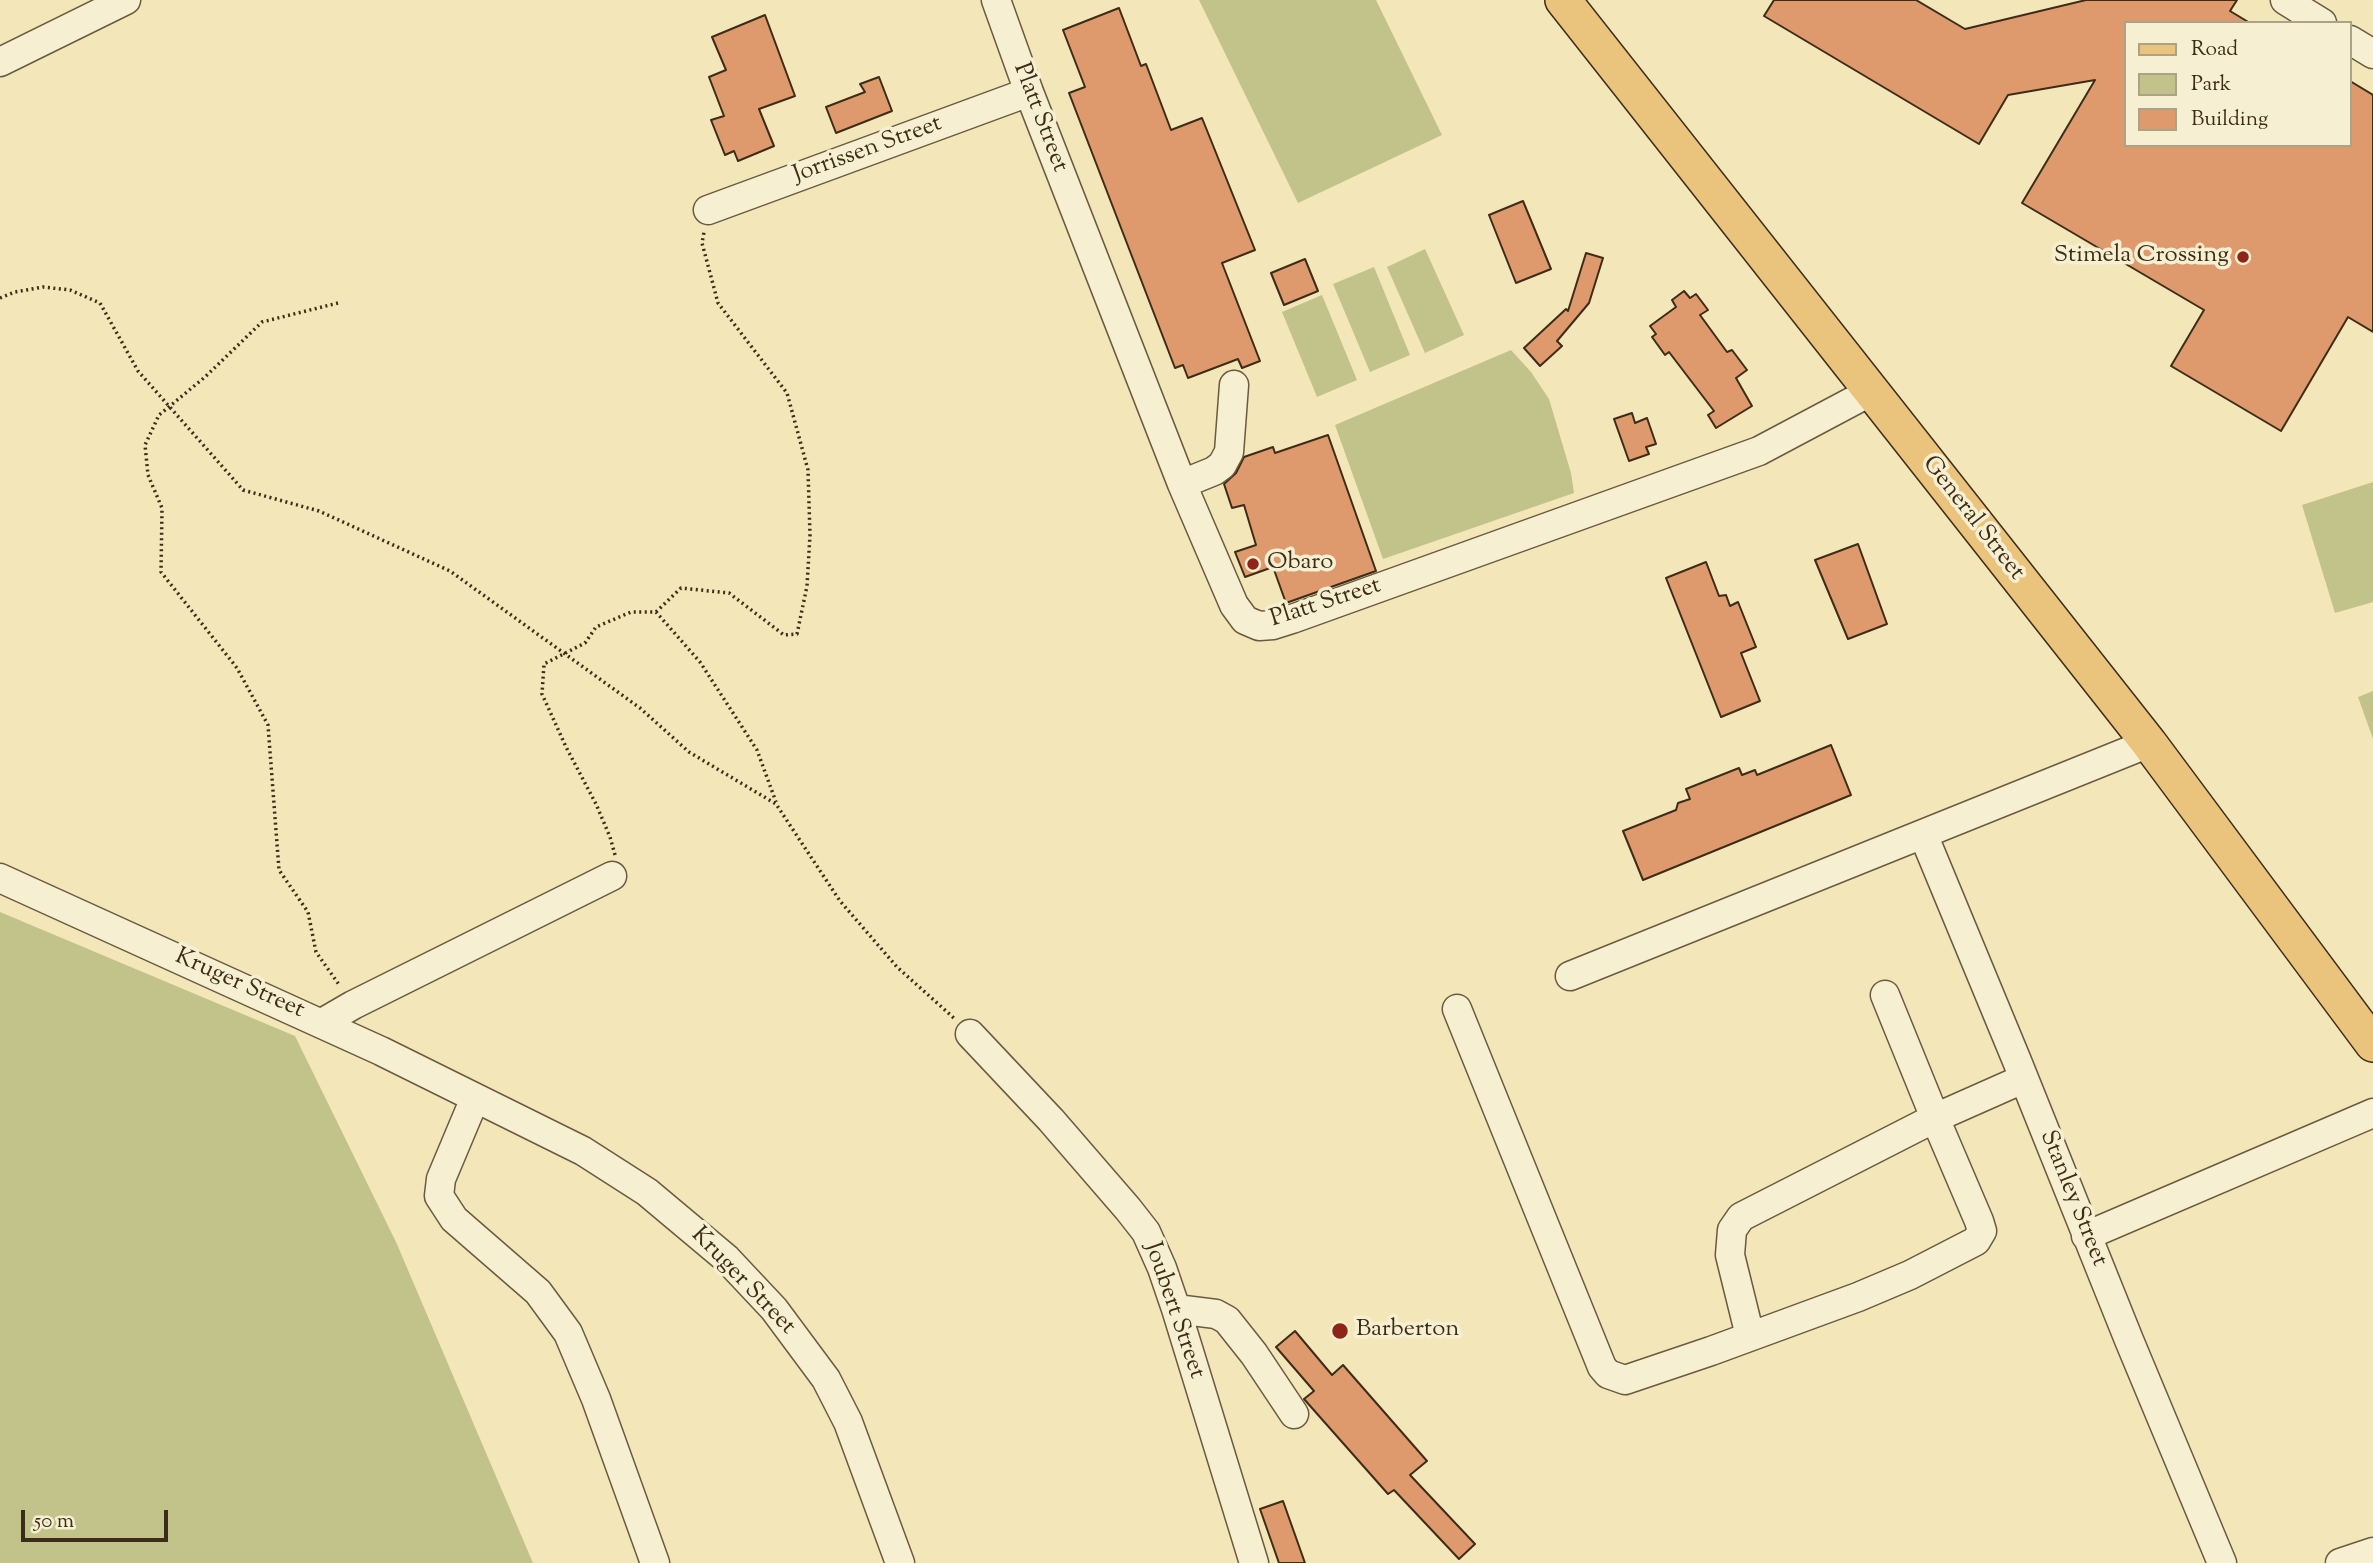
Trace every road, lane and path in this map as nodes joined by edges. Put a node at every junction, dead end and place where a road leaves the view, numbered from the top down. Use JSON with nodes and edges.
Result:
{"nodes":[{"id":1,"x":126,"y":0,"type":"edge"},
{"id":2,"x":996,"y":0,"type":"edge"},
{"id":3,"x":1563,"y":0,"type":"edge"},
{"id":4,"x":2285,"y":0,"type":"edge"},
{"id":5,"x":2319,"y":21,"type":"edge"},
{"id":6,"x":2352,"y":41,"type":"edge"},
{"id":7,"x":2373,"y":54,"type":"edge"},
{"id":8,"x":0,"y":62,"type":"edge"},
{"id":9,"x":1028,"y":92,"type":"junction"},
{"id":10,"x":708,"y":210,"type":"joint"},
{"id":11,"x":0,"y":298,"type":"edge"},
{"id":12,"x":338,"y":303,"type":"dead end"},
{"id":13,"x":1234,"y":384,"type":"dead end"},
{"id":14,"x":1872,"y":391,"type":"junction"},
{"id":15,"x":170,"y":406,"type":"junction"},
{"id":16,"x":1182,"y":484,"type":"junction"},
{"id":17,"x":656,"y":612,"type":"junction"},
{"id":18,"x":563,"y":653,"type":"junction"},
{"id":19,"x":2149,"y":743,"type":"junction"},
{"id":20,"x":776,"y":804,"type":"junction"},
{"id":21,"x":1923,"y":834,"type":"junction"},
{"id":22,"x":612,"y":876,"type":"joint"},
{"id":23,"x":0,"y":878,"type":"edge"},
{"id":24,"x":1570,"y":976,"type":"dead end"},
{"id":25,"x":1885,"y":995,"type":"dead end"},
{"id":26,"x":353,"y":1005,"type":"junction"},
{"id":27,"x":1457,"y":1010,"type":"dead end"},
{"id":28,"x":322,"y":1023,"type":"junction"},
{"id":29,"x":970,"y":1034,"type":"joint"},
{"id":30,"x":2373,"y":1044,"type":"edge"},
{"id":31,"x":2024,"y":1079,"type":"junction"},
{"id":32,"x":475,"y":1098,"type":"junction"},
{"id":33,"x":2373,"y":1113,"type":"edge"},
{"id":34,"x":1935,"y":1118,"type":"junction"},
{"id":35,"x":2086,"y":1236,"type":"junction"},
{"id":36,"x":1176,"y":1309,"type":"junction"},
{"id":37,"x":1750,"y":1336,"type":"junction"},
{"id":38,"x":1294,"y":1414,"type":"dead end"},
{"id":39,"x":2373,"y":1552,"type":"edge"},
{"id":40,"x":655,"y":1563,"type":"edge"},
{"id":41,"x":900,"y":1563,"type":"edge"},
{"id":42,"x":1254,"y":1563,"type":"edge"},
{"id":43,"x":2222,"y":1563,"type":"edge"},
{"id":44,"x":2340,"y":1563,"type":"edge"}],
"edges":[{"from":1,"to":8,"type":"street"},
{"from":2,"to":9,"type":"street","name":"Platt Street"},
{"from":3,"to":14,"type":"main road","name":"General Street"},
{"from":4,"to":5,"type":"street"},
{"from":6,"to":7,"type":"street"},
{"from":9,"to":10,"type":"street","name":"Jorrissen Street"},
{"from":9,"to":16,"type":"street","name":"Platt Street"},
{"from":10,"to":17,"type":"path"},
{"from":11,"to":15,"type":"path"},
{"from":12,"to":15,"type":"path"},
{"from":13,"to":16,"type":"street"},
{"from":14,"to":16,"type":"street","name":"Platt Street"},
{"from":14,"to":19,"type":"main road","name":"General Street"},
{"from":15,"to":18,"type":"path"},
{"from":15,"to":26,"type":"path"},
{"from":17,"to":18,"type":"path"},
{"from":17,"to":20,"type":"path"},
{"from":18,"to":20,"type":"path"},
{"from":18,"to":22,"type":"path"},
{"from":19,"to":21,"type":"street"},
{"from":19,"to":30,"type":"main road","name":"General Street"},
{"from":20,"to":29,"type":"path"},
{"from":21,"to":24,"type":"street"},
{"from":21,"to":31,"type":"street","name":"Stanley Street"},
{"from":22,"to":26,"type":"street"},
{"from":23,"to":28,"type":"street","name":"Kruger Street"},
{"from":25,"to":34,"type":"street"},
{"from":26,"to":28,"type":"street"},
{"from":27,"to":37,"type":"street"},
{"from":28,"to":32,"type":"street","name":"Kruger Street"},
{"from":29,"to":36,"type":"street","name":"Joubert Street"},
{"from":31,"to":34,"type":"street"},
{"from":31,"to":35,"type":"street","name":"Stanley Street"},
{"from":32,"to":40,"type":"street"},
{"from":32,"to":41,"type":"street","name":"Kruger Street"},
{"from":33,"to":35,"type":"street"},
{"from":34,"to":37,"type":"street"},
{"from":34,"to":37,"type":"street"},
{"from":35,"to":43,"type":"street","name":"Stanley Street"},
{"from":36,"to":38,"type":"street"},
{"from":36,"to":42,"type":"street","name":"Joubert Street"},
{"from":39,"to":44,"type":"street"}]}
